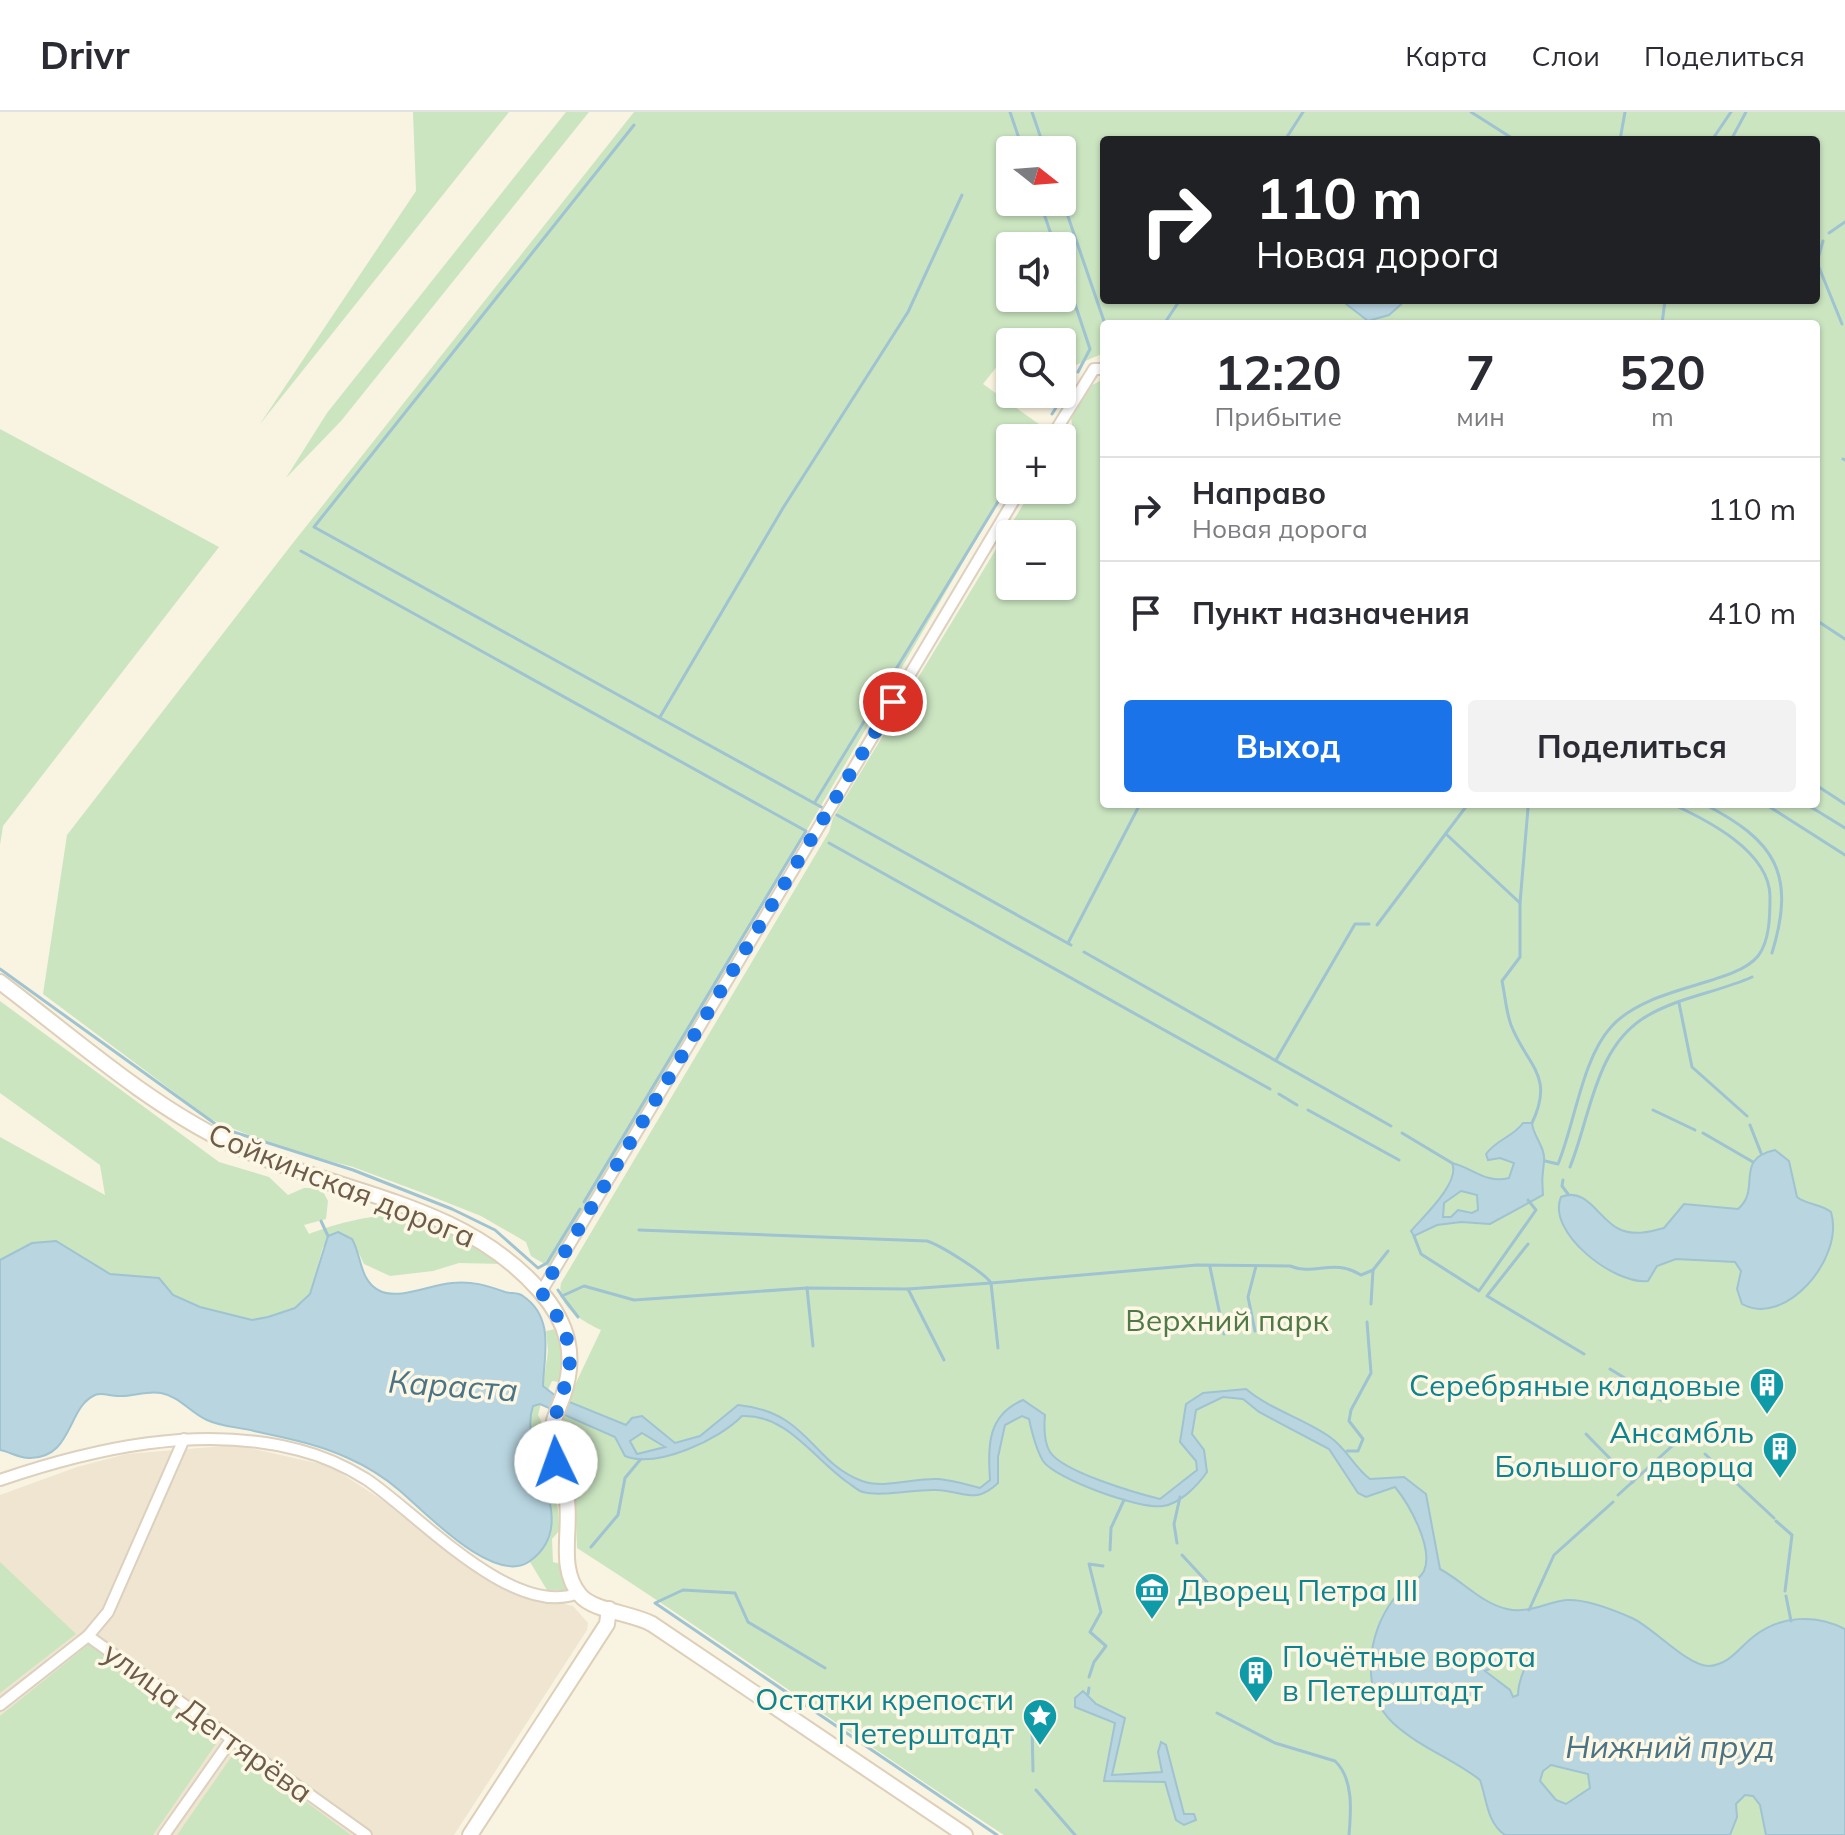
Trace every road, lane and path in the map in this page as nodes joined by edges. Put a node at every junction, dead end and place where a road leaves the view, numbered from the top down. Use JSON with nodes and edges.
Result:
{"nodes":[{"id":1,"x":1100,"y":369,"type":"edge"},
{"id":2,"x":1060,"y":424,"type":"edge"},
{"id":3,"x":1012,"y":504,"type":"edge"},
{"id":4,"x":0,"y":982,"type":"edge"},
{"id":5,"x":541,"y":1292,"type":"junction"},
{"id":6,"x":184,"y":1439,"type":"junction"},
{"id":7,"x":0,"y":1480,"type":"edge"},
{"id":8,"x":578,"y":1593,"type":"junction"},
{"id":9,"x":609,"y":1609,"type":"junction"},
{"id":10,"x":88,"y":1636,"type":"junction"},
{"id":11,"x":0,"y":1705,"type":"edge"},
{"id":12,"x":231,"y":1740,"type":"junction"},
{"id":13,"x":164,"y":1835,"type":"edge"},
{"id":14,"x":366,"y":1835,"type":"edge"},
{"id":15,"x":470,"y":1835,"type":"edge"},
{"id":16,"x":965,"y":1835,"type":"edge"}],
"edges":[{"from":1,"to":2,"type":"street"},
{"from":3,"to":5,"type":"street"},
{"from":4,"to":5,"type":"main road","name":"Сойкинская дорога"},
{"from":5,"to":8,"type":"main road","name":"Сойкинская дорога"},
{"from":6,"to":7,"type":"street"},
{"from":6,"to":8,"type":"street"},
{"from":6,"to":10,"type":"street"},
{"from":8,"to":9,"type":"main road"},
{"from":9,"to":15,"type":"main road"},
{"from":9,"to":16,"type":"main road"},
{"from":10,"to":11,"type":"street"},
{"from":10,"to":12,"type":"street","name":"улица Дегтярёва"},
{"from":12,"to":13,"type":"street"},
{"from":12,"to":14,"type":"street","name":"улица Дегтярёва"}]}
